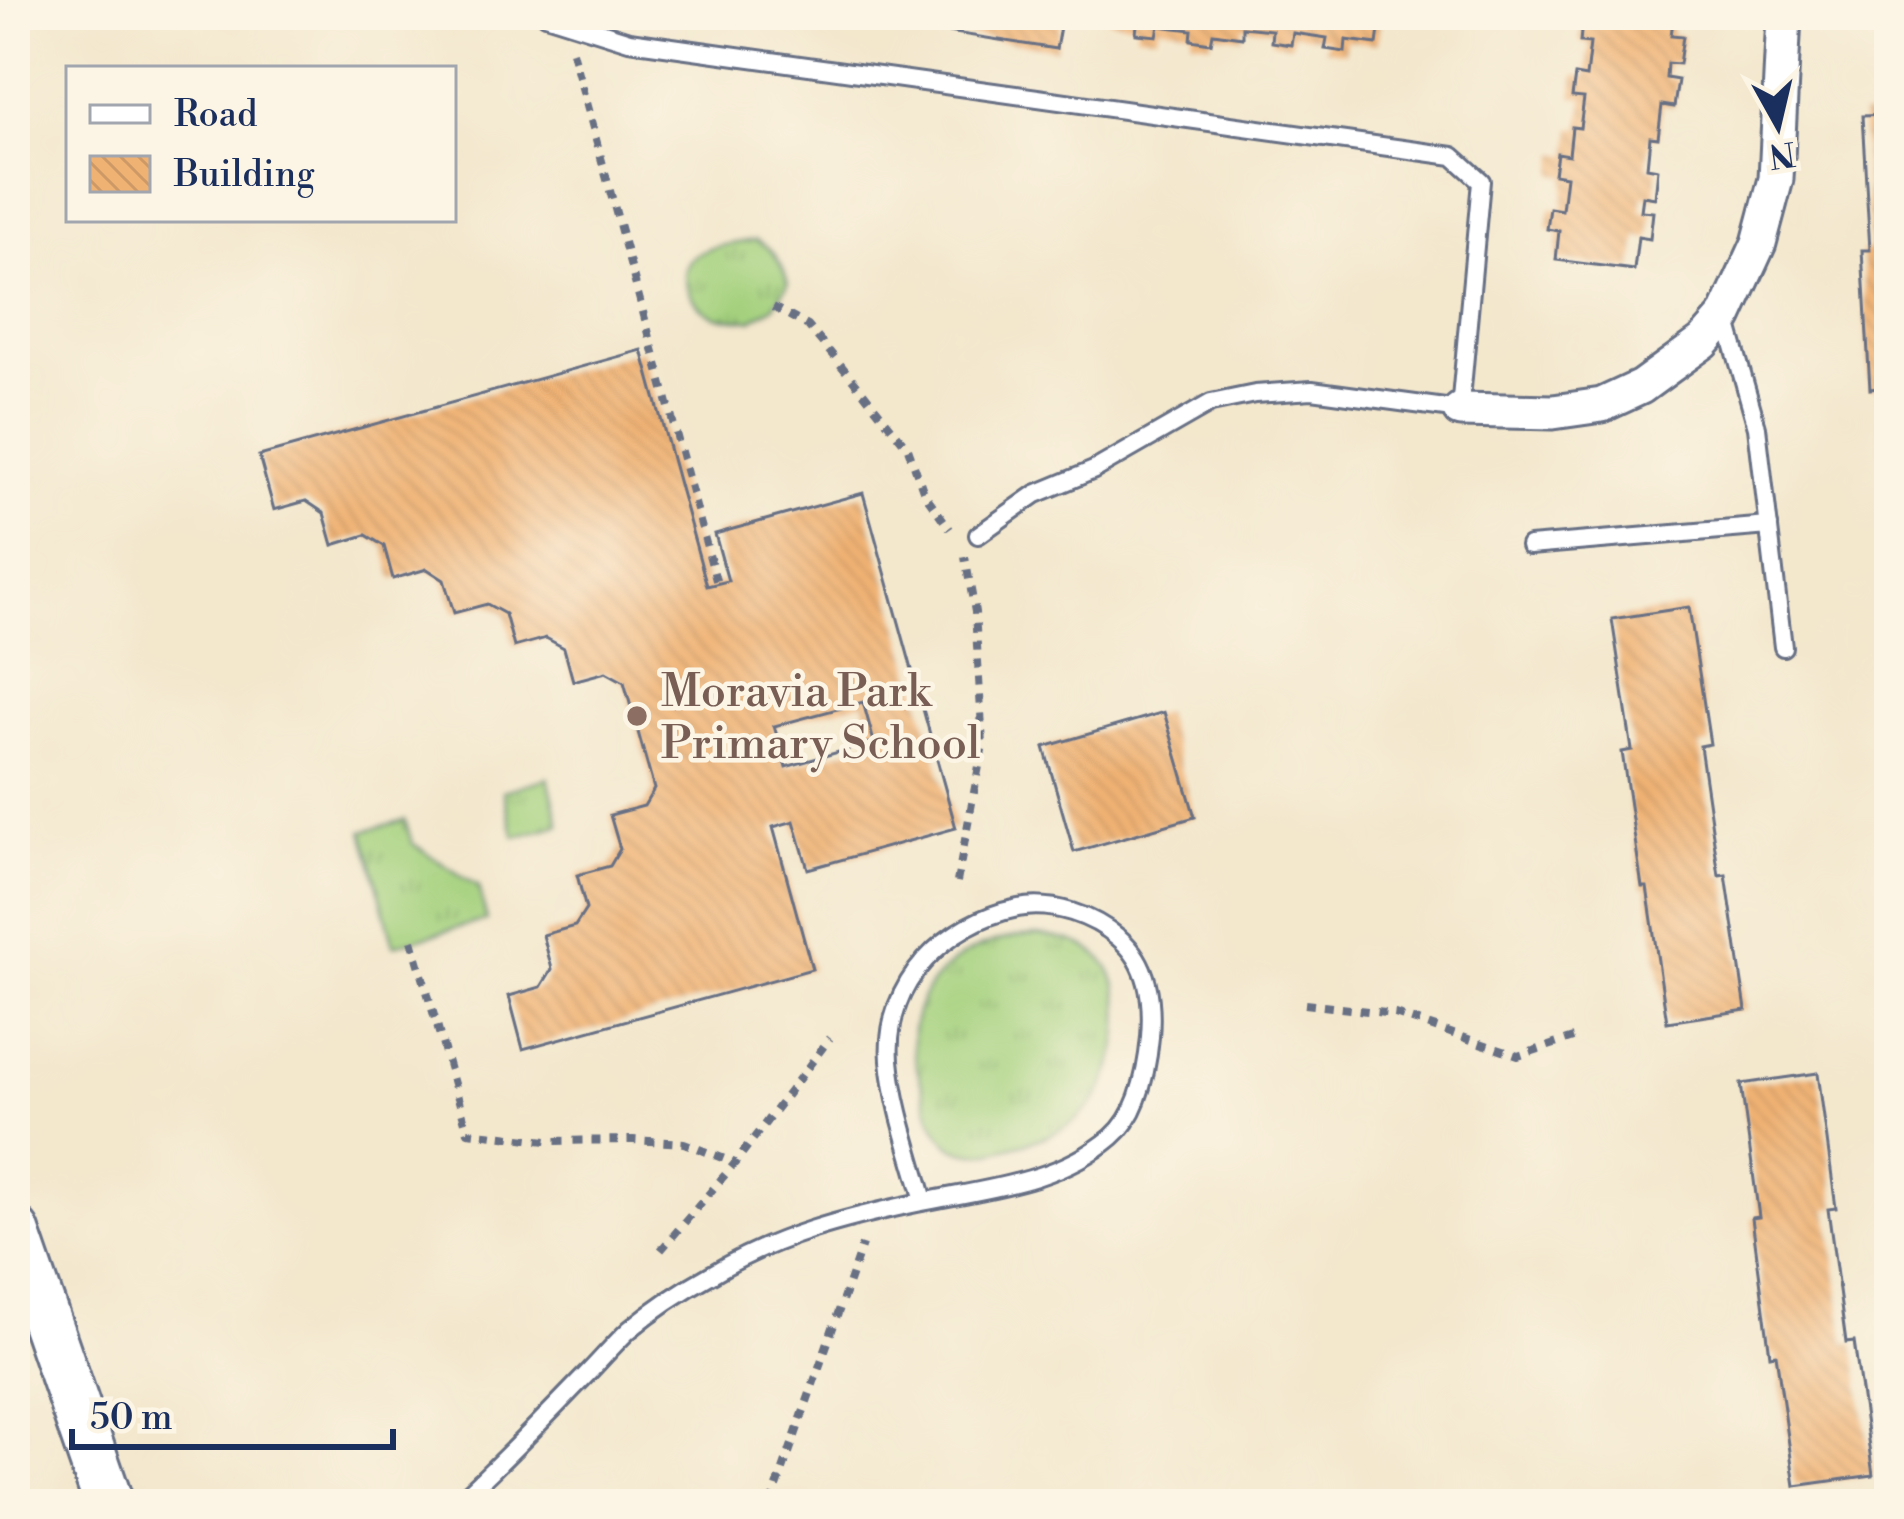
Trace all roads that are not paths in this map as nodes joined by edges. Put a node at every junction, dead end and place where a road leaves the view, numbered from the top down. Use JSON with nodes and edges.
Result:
{"nodes":[{"id":1,"x":1784,"y":15,"type":"edge"},
{"id":2,"x":555,"y":18,"type":"edge"},
{"id":3,"x":1726,"y":317,"type":"junction"},
{"id":4,"x":1460,"y":410,"type":"junction"},
{"id":5,"x":1769,"y":526,"type":"junction"},
{"id":6,"x":978,"y":535,"type":"dead end"},
{"id":7,"x":1529,"y":546,"type":"dead end"},
{"id":8,"x":1783,"y":647,"type":"dead end"},
{"id":9,"x":924,"y":1202,"type":"junction"},
{"id":10,"x":15,"y":1232,"type":"edge"},
{"id":11,"x":109,"y":1504,"type":"edge"},
{"id":12,"x":456,"y":1504,"type":"edge"}],
"edges":[{"from":1,"to":3,"type":"street"},
{"from":2,"to":4,"type":"lane"},
{"from":3,"to":4,"type":"street"},
{"from":3,"to":5,"type":"lane"},
{"from":4,"to":6,"type":"lane"},
{"from":5,"to":7,"type":"lane"},
{"from":5,"to":8,"type":"lane"},
{"from":9,"to":9,"type":"lane"},
{"from":9,"to":12,"type":"lane"},
{"from":10,"to":11,"type":"street"}]}
